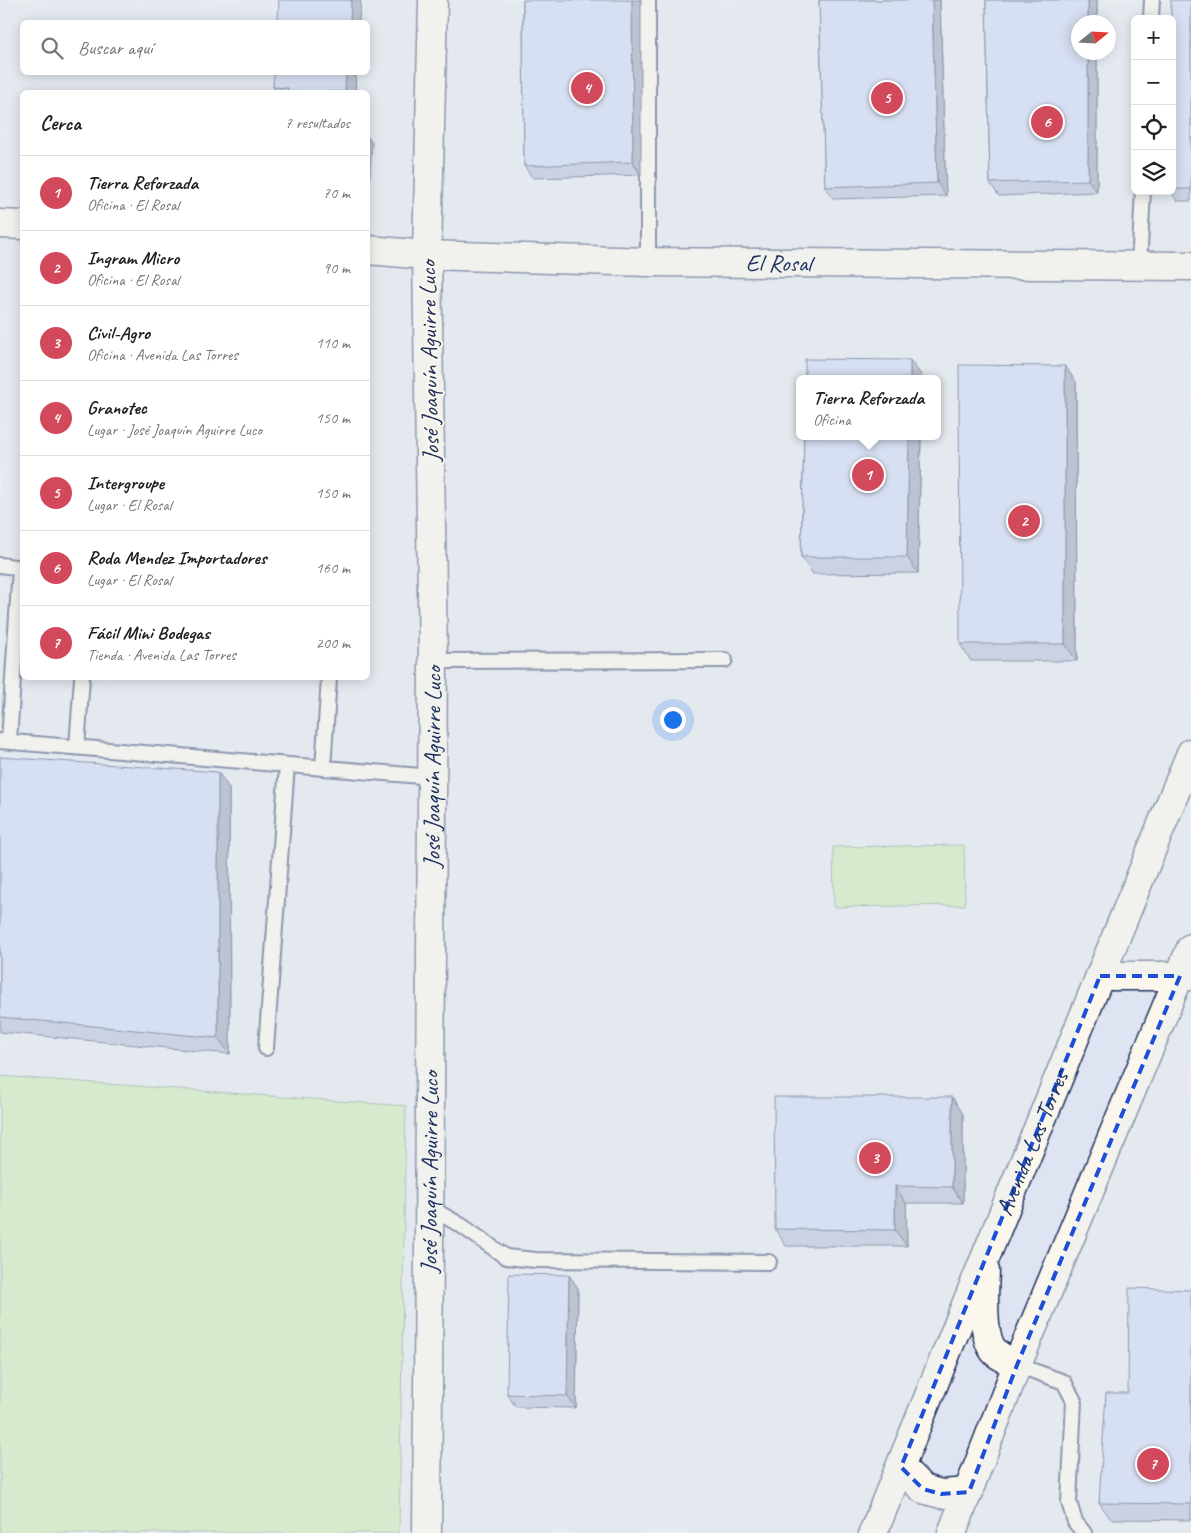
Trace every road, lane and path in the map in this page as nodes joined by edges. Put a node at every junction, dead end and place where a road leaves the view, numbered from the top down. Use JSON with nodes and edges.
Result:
{"nodes":[{"id":1,"x":433,"y":0,"type":"edge"},
{"id":2,"x":648,"y":0,"type":"edge"},
{"id":3,"x":1152,"y":0,"type":"edge"},
{"id":4,"x":1151,"y":15,"type":"edge"},
{"id":5,"x":1143,"y":195,"type":"edge"},
{"id":6,"x":0,"y":224,"type":"edge"},
{"id":7,"x":20,"y":225,"type":"edge"},
{"id":8,"x":370,"y":250,"type":"edge"},
{"id":9,"x":427,"y":255,"type":"junction"},
{"id":10,"x":648,"y":262,"type":"junction"},
{"id":11,"x":1139,"y":266,"type":"junction"},
{"id":12,"x":1191,"y":266,"type":"edge"},
{"id":13,"x":0,"y":566,"type":"edge"},
{"id":14,"x":20,"y":568,"type":"edge"},
{"id":15,"x":20,"y":577,"type":"edge"},
{"id":16,"x":724,"y":660,"type":"dead end"},
{"id":17,"x":433,"y":661,"type":"junction"},
{"id":18,"x":82,"y":680,"type":"edge"},
{"id":19,"x":329,"y":680,"type":"edge"},
{"id":20,"x":6,"y":707,"type":"edge"},
{"id":21,"x":5,"y":741,"type":"edge"},
{"id":22,"x":77,"y":747,"type":"junction"},
{"id":23,"x":1191,"y":753,"type":"edge"},
{"id":24,"x":287,"y":765,"type":"junction"},
{"id":25,"x":323,"y":768,"type":"junction"},
{"id":26,"x":433,"y":777,"type":"junction"},
{"id":27,"x":1191,"y":948,"type":"edge"},
{"id":28,"x":1100,"y":976,"type":"junction"},
{"id":29,"x":1185,"y":976,"type":"edge"},
{"id":30,"x":266,"y":1048,"type":"dead end"},
{"id":31,"x":429,"y":1207,"type":"junction"},
{"id":32,"x":985,"y":1255,"type":"junction"},
{"id":33,"x":769,"y":1262,"type":"dead end"},
{"id":34,"x":1017,"y":1365,"type":"junction"},
{"id":35,"x":901,"y":1466,"type":"junction"},
{"id":36,"x":969,"y":1492,"type":"junction"},
{"id":37,"x":426,"y":1533,"type":"edge"},
{"id":38,"x":873,"y":1533,"type":"edge"},
{"id":39,"x":952,"y":1533,"type":"edge"},
{"id":40,"x":1084,"y":1533,"type":"edge"}],
"edges":[{"from":1,"to":9,"type":"street","name":"José Joaquín Aguirre Luco"},
{"from":2,"to":10,"type":"lane"},
{"from":3,"to":4,"type":"lane"},
{"from":5,"to":11,"type":"lane"},
{"from":6,"to":7,"type":"street"},
{"from":8,"to":9,"type":"street","name":"El Rosal"},
{"from":9,"to":10,"type":"street","name":"El Rosal"},
{"from":9,"to":17,"type":"street","name":"José Joaquín Aguirre Luco"},
{"from":10,"to":11,"type":"street","name":"El Rosal"},
{"from":11,"to":12,"type":"street","name":"El Rosal"},
{"from":13,"to":14,"type":"lane"},
{"from":15,"to":20,"type":"lane"},
{"from":16,"to":17,"type":"lane"},
{"from":17,"to":26,"type":"street","name":"José Joaquín Aguirre Luco"},
{"from":18,"to":22,"type":"lane"},
{"from":19,"to":25,"type":"lane"},
{"from":20,"to":21,"type":"lane"},
{"from":21,"to":22,"type":"lane"},
{"from":22,"to":24,"type":"lane"},
{"from":23,"to":28,"type":"street","name":"Avenida Las Torres"},
{"from":24,"to":25,"type":"lane"},
{"from":24,"to":30,"type":"lane"},
{"from":25,"to":26,"type":"lane"},
{"from":26,"to":31,"type":"street","name":"José Joaquín Aguirre Luco"},
{"from":27,"to":29,"type":"street"},
{"from":28,"to":29,"type":"street"},
{"from":28,"to":32,"type":"street","name":"Avenida Las Torres"},
{"from":29,"to":34,"type":"street"},
{"from":31,"to":33,"type":"lane"},
{"from":31,"to":37,"type":"street","name":"José Joaquín Aguirre Luco"},
{"from":32,"to":34,"type":"street"},
{"from":32,"to":35,"type":"street","name":"Avenida Las Torres"},
{"from":34,"to":36,"type":"street"},
{"from":34,"to":40,"type":"lane"},
{"from":35,"to":36,"type":"street"},
{"from":35,"to":38,"type":"street","name":"Avenida Las Torres"},
{"from":36,"to":39,"type":"street"}]}
